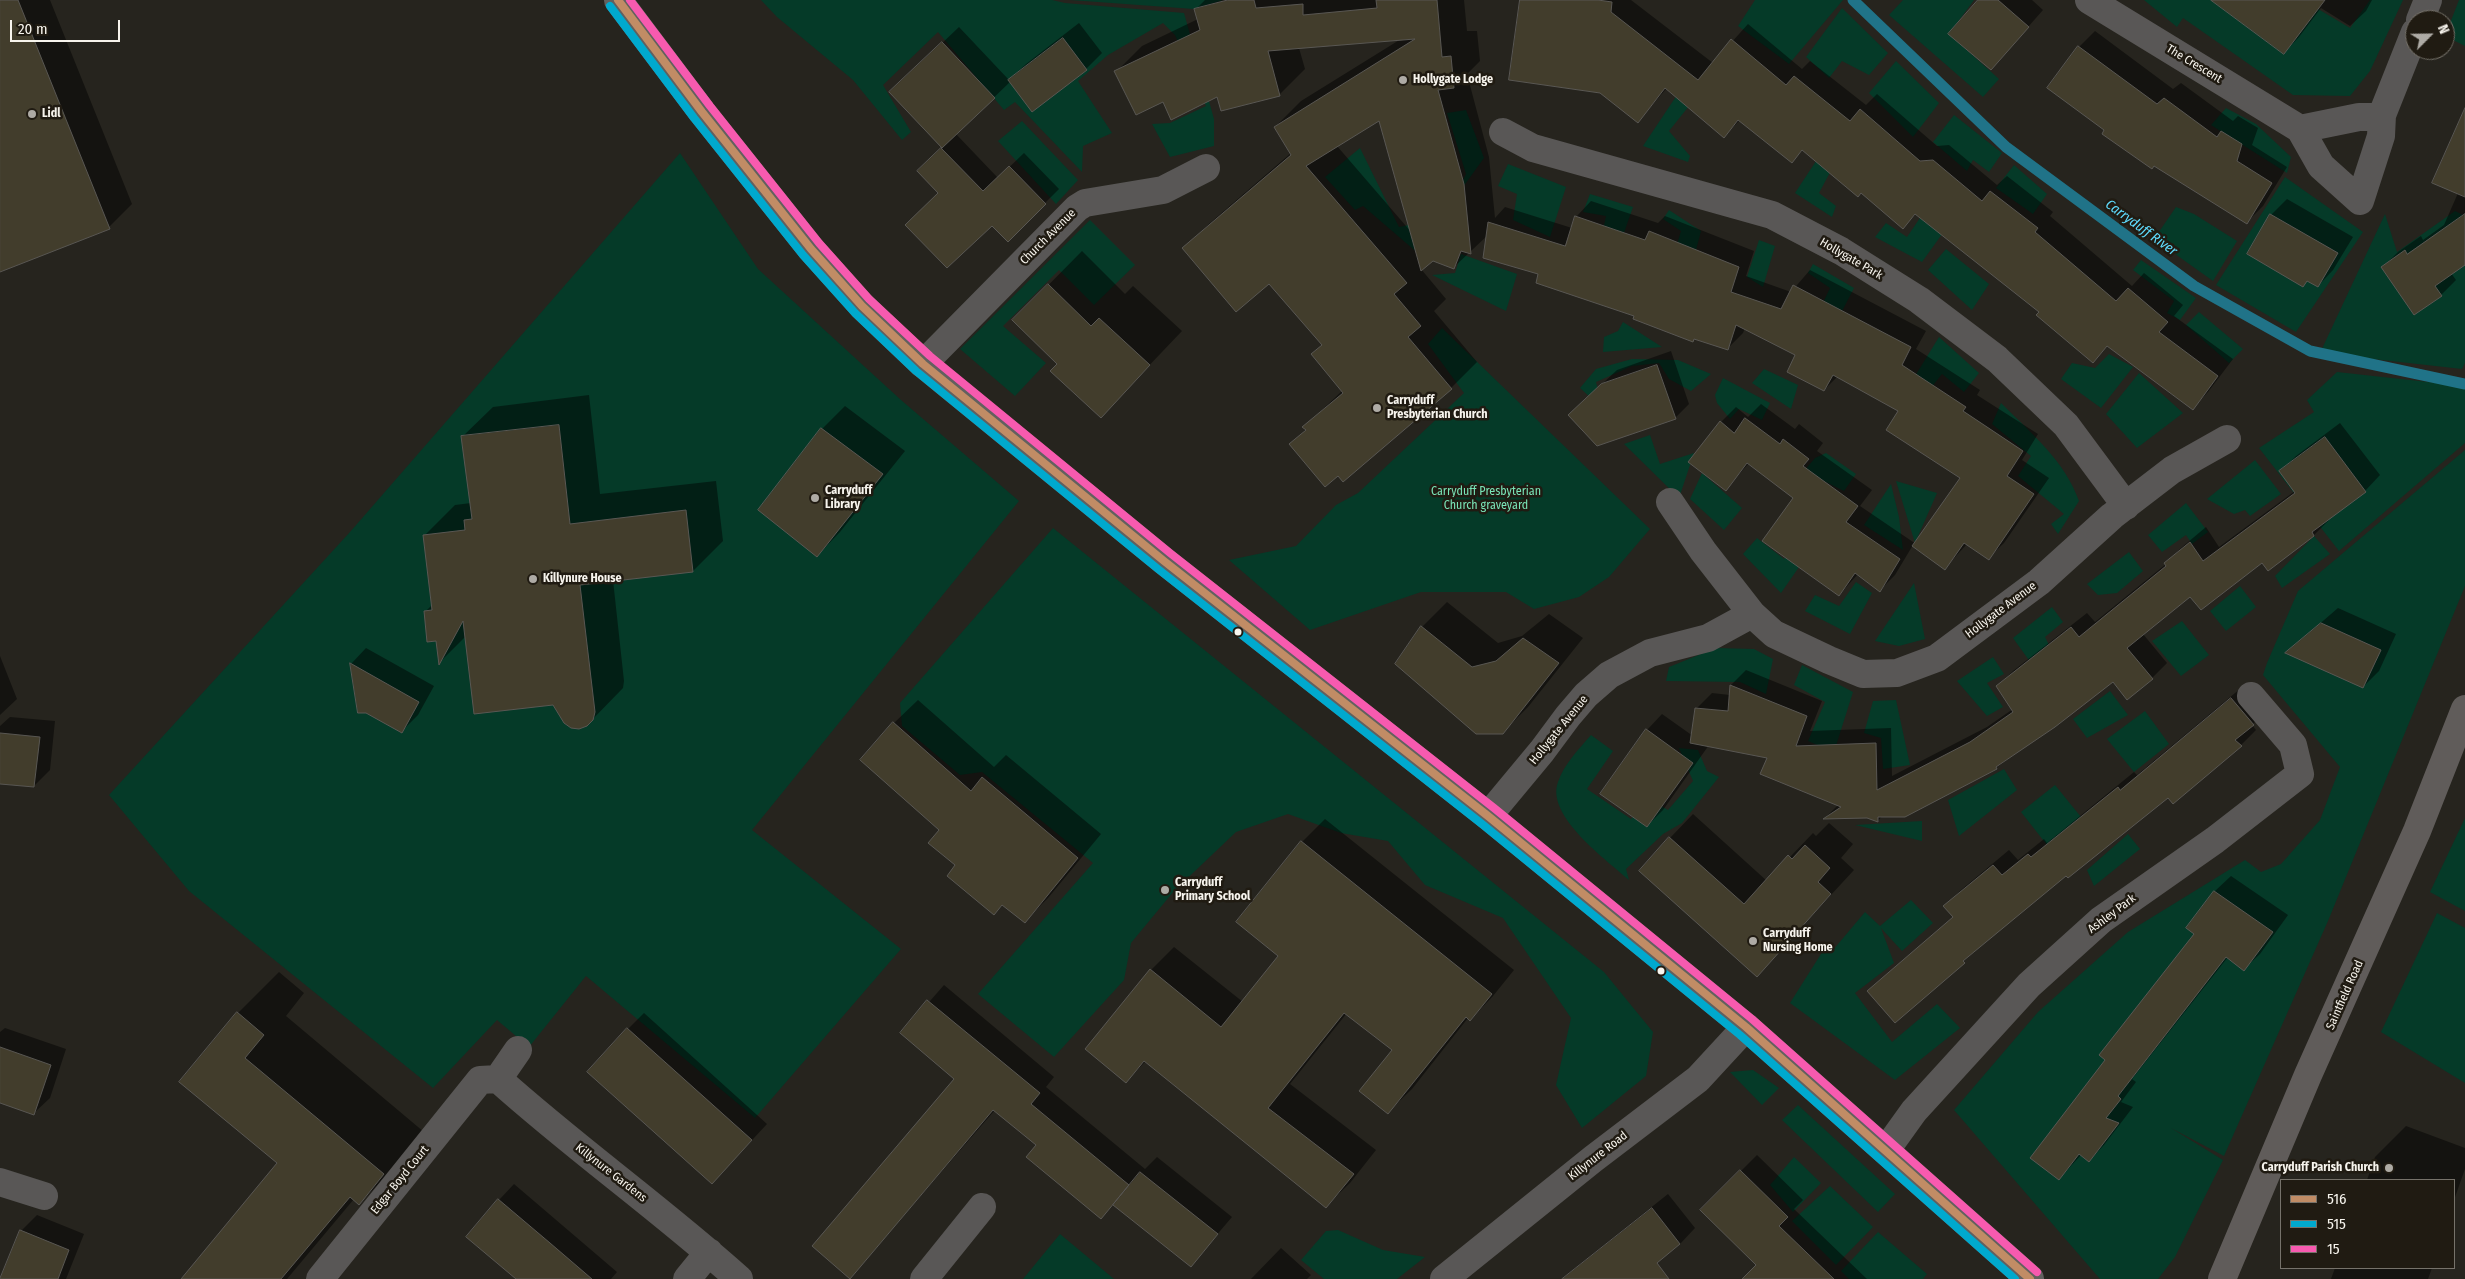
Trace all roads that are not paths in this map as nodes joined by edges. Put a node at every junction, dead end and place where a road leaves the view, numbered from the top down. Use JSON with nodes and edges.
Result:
{"nodes":[{"id":1,"x":618,"y":0,"type":"edge"},
{"id":2,"x":2089,"y":0,"type":"edge"},
{"id":3,"x":2405,"y":57,"type":"edge"},
{"id":4,"x":2382,"y":115,"type":"junction"},
{"id":5,"x":2300,"y":129,"type":"junction"},
{"id":6,"x":1503,"y":132,"type":"dead end"},
{"id":7,"x":1206,"y":168,"type":"dead end"},
{"id":8,"x":923,"y":364,"type":"junction"},
{"id":9,"x":2227,"y":439,"type":"dead end"},
{"id":10,"x":1670,"y":502,"type":"dead end"},
{"id":11,"x":2126,"y":506,"type":"junction"},
{"id":12,"x":1752,"y":614,"type":"junction"},
{"id":13,"x":2251,"y":696,"type":"dead end"},
{"id":14,"x":2465,"y":709,"type":"edge"},
{"id":15,"x":1488,"y":816,"type":"junction"},
{"id":16,"x":1746,"y":1027,"type":"junction"},
{"id":17,"x":518,"y":1050,"type":"dead end"},
{"id":18,"x":489,"y":1079,"type":"junction"},
{"id":19,"x":1886,"y":1150,"type":"junction"},
{"id":20,"x":0,"y":1182,"type":"edge"},
{"id":21,"x":44,"y":1196,"type":"dead end"},
{"id":22,"x":982,"y":1207,"type":"dead end"},
{"id":23,"x":709,"y":1252,"type":"junction"},
{"id":24,"x":320,"y":1279,"type":"edge"},
{"id":25,"x":687,"y":1279,"type":"edge"},
{"id":26,"x":739,"y":1279,"type":"edge"},
{"id":27,"x":924,"y":1279,"type":"edge"},
{"id":28,"x":1444,"y":1279,"type":"edge"},
{"id":29,"x":2030,"y":1279,"type":"edge"},
{"id":30,"x":2222,"y":1279,"type":"edge"}],
"edges":[{"from":1,"to":8,"type":"main road"},
{"from":2,"to":5,"type":"street","name":"The Crescent"},
{"from":3,"to":4,"type":"street","name":"The Crescent"},
{"from":4,"to":5,"type":"street"},
{"from":4,"to":5,"type":"street","name":"The Crescent"},
{"from":6,"to":11,"type":"street","name":"Hollygate Park"},
{"from":7,"to":8,"type":"street","name":"Church Avenue"},
{"from":8,"to":15,"type":"main road"},
{"from":9,"to":11,"type":"street","name":"Hollygate Avenue"},
{"from":10,"to":12,"type":"street","name":"Hollygate Avenue"},
{"from":11,"to":12,"type":"street","name":"Hollygate Avenue"},
{"from":12,"to":15,"type":"street","name":"Hollygate Avenue"},
{"from":13,"to":19,"type":"street","name":"Ashley Park"},
{"from":14,"to":30,"type":"highway","name":"Saintfield Road"},
{"from":15,"to":16,"type":"main road"},
{"from":16,"to":19,"type":"main road"},
{"from":16,"to":28,"type":"street","name":"Killynure Road"},
{"from":17,"to":18,"type":"street","name":"Edgar Boyd Court"},
{"from":18,"to":23,"type":"street","name":"Killynure Gardens"},
{"from":18,"to":24,"type":"street","name":"Edgar Boyd Court"},
{"from":19,"to":29,"type":"main road"},
{"from":20,"to":21,"type":"street"},
{"from":22,"to":27,"type":"street"},
{"from":23,"to":25,"type":"street"},
{"from":23,"to":26,"type":"street","name":"Killynure Gardens"}]}
